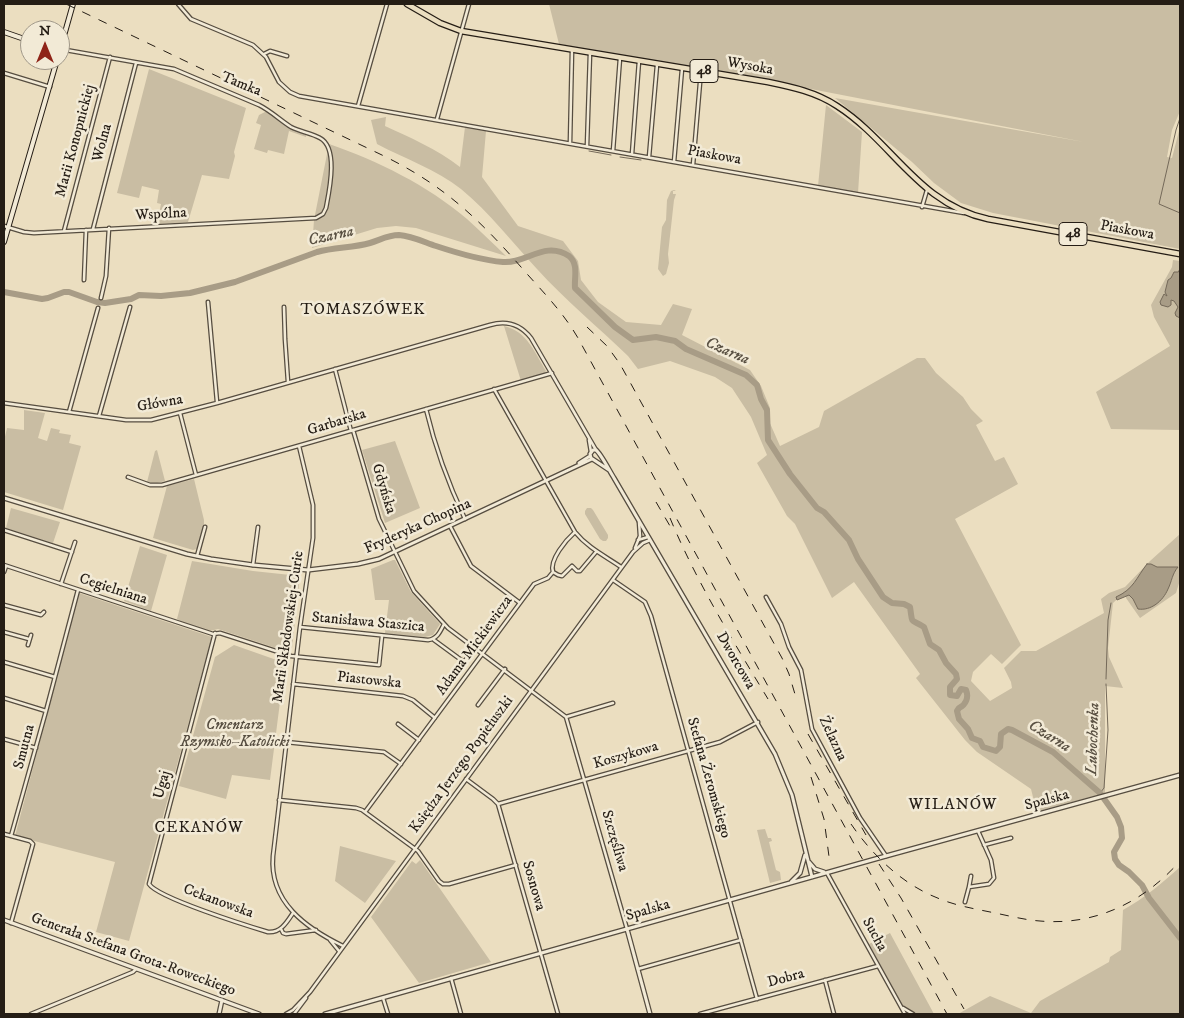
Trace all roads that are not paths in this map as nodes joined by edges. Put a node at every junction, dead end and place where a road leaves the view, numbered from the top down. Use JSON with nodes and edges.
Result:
{"nodes":[{"id":1,"x":74,"y":4,"type":"edge"},
{"id":2,"x":178,"y":4,"type":"edge"},
{"id":3,"x":387,"y":4,"type":"edge"},
{"id":4,"x":408,"y":4,"type":"edge"},
{"id":5,"x":469,"y":4,"type":"edge"},
{"id":6,"x":69,"y":20,"type":"edge"},
{"id":7,"x":461,"y":31,"type":"junction"},
{"id":8,"x":4,"y":32,"type":"edge"},
{"id":9,"x":20,"y":38,"type":"edge"},
{"id":10,"x":572,"y":49,"type":"junction"},
{"id":11,"x":70,"y":51,"type":"edge"},
{"id":12,"x":590,"y":52,"type":"junction"},
{"id":13,"x":264,"y":54,"type":"junction"},
{"id":14,"x":287,"y":56,"type":"dead end"},
{"id":15,"x":110,"y":57,"type":"junction"},
{"id":16,"x":620,"y":57,"type":"junction"},
{"id":17,"x":639,"y":60,"type":"junction"},
{"id":18,"x":136,"y":63,"type":"junction"},
{"id":19,"x":657,"y":63,"type":"junction"},
{"id":20,"x":682,"y":67,"type":"junction"},
{"id":21,"x":54,"y":70,"type":"edge"},
{"id":22,"x":701,"y":71,"type":"junction"},
{"id":23,"x":4,"y":73,"type":"edge"},
{"id":24,"x":50,"y":87,"type":"junction"},
{"id":25,"x":358,"y":106,"type":"junction"},
{"id":26,"x":437,"y":119,"type":"junction"},
{"id":27,"x":570,"y":143,"type":"junction"},
{"id":28,"x":587,"y":146,"type":"junction"},
{"id":29,"x":613,"y":151,"type":"junction"},
{"id":30,"x":632,"y":154,"type":"junction"},
{"id":31,"x":649,"y":157,"type":"junction"},
{"id":32,"x":674,"y":162,"type":"junction"},
{"id":33,"x":693,"y":165,"type":"junction"},
{"id":34,"x":927,"y":190,"type":"junction"},
{"id":35,"x":922,"y":207,"type":"junction"},
{"id":36,"x":965,"y":213,"type":"junction"},
{"id":37,"x":316,"y":218,"type":"joint"},
{"id":38,"x":6,"y":227,"type":"edge"},
{"id":39,"x":109,"y":228,"type":"junction"},
{"id":40,"x":86,"y":230,"type":"junction"},
{"id":41,"x":93,"y":230,"type":"junction"},
{"id":42,"x":64,"y":231,"type":"junction"},
{"id":43,"x":4,"y":242,"type":"edge"},
{"id":44,"x":1180,"y":254,"type":"edge"},
{"id":45,"x":84,"y":280,"type":"dead end"},
{"id":46,"x":101,"y":298,"type":"dead end"},
{"id":47,"x":208,"y":302,"type":"dead end"},
{"id":48,"x":130,"y":307,"type":"dead end"},
{"id":49,"x":284,"y":307,"type":"dead end"},
{"id":50,"x":98,"y":308,"type":"dead end"},
{"id":51,"x":335,"y":369,"type":"junction"},
{"id":52,"x":552,"y":373,"type":"junction"},
{"id":53,"x":288,"y":382,"type":"junction"},
{"id":54,"x":494,"y":390,"type":"junction"},
{"id":55,"x":4,"y":403,"type":"edge"},
{"id":56,"x":217,"y":403,"type":"junction"},
{"id":57,"x":426,"y":409,"type":"junction"},
{"id":58,"x":69,"y":412,"type":"junction"},
{"id":59,"x":180,"y":413,"type":"junction"},
{"id":60,"x":99,"y":416,"type":"junction"},
{"id":61,"x":352,"y":431,"type":"junction"},
{"id":62,"x":588,"y":436,"type":"junction"},
{"id":63,"x":299,"y":446,"type":"junction"},
{"id":64,"x":596,"y":450,"type":"junction"},
{"id":65,"x":600,"y":456,"type":"junction"},
{"id":66,"x":592,"y":457,"type":"junction"},
{"id":67,"x":609,"y":470,"type":"junction"},
{"id":68,"x":196,"y":475,"type":"junction"},
{"id":69,"x":128,"y":477,"type":"dead end"},
{"id":70,"x":546,"y":481,"type":"junction"},
{"id":71,"x":4,"y":498,"type":"edge"},
{"id":72,"x":466,"y":519,"type":"junction"},
{"id":73,"x":639,"y":520,"type":"junction"},
{"id":74,"x":450,"y":526,"type":"junction"},
{"id":75,"x":205,"y":527,"type":"dead end"},
{"id":76,"x":258,"y":527,"type":"dead end"},
{"id":77,"x":4,"y":530,"type":"edge"},
{"id":78,"x":575,"y":532,"type":"junction"},
{"id":79,"x":649,"y":538,"type":"junction"},
{"id":80,"x":638,"y":541,"type":"junction"},
{"id":81,"x":75,"y":542,"type":"dead end"},
{"id":82,"x":72,"y":552,"type":"junction"},
{"id":83,"x":395,"y":552,"type":"junction"},
{"id":84,"x":596,"y":552,"type":"junction"},
{"id":85,"x":633,"y":552,"type":"junction"},
{"id":86,"x":197,"y":556,"type":"junction"},
{"id":87,"x":5,"y":565,"type":"edge"},
{"id":88,"x":253,"y":565,"type":"junction"},
{"id":89,"x":622,"y":567,"type":"junction"},
{"id":90,"x":308,"y":570,"type":"junction"},
{"id":91,"x":4,"y":572,"type":"edge"},
{"id":92,"x":553,"y":572,"type":"junction"},
{"id":93,"x":612,"y":580,"type":"junction"},
{"id":94,"x":61,"y":584,"type":"junction"},
{"id":95,"x":78,"y":590,"type":"junction"},
{"id":96,"x":766,"y":597,"type":"dead end"},
{"id":97,"x":520,"y":603,"type":"junction"},
{"id":98,"x":4,"y":605,"type":"edge"},
{"id":99,"x":44,"y":612,"type":"dead end"},
{"id":100,"x":444,"y":624,"type":"junction"},
{"id":101,"x":300,"y":627,"type":"junction"},
{"id":102,"x":4,"y":632,"type":"edge"},
{"id":103,"x":216,"y":633,"type":"junction"},
{"id":104,"x":31,"y":635,"type":"dead end"},
{"id":105,"x":382,"y":636,"type":"junction"},
{"id":106,"x":29,"y":639,"type":"junction"},
{"id":107,"x":433,"y":639,"type":"junction"},
{"id":108,"x":28,"y":645,"type":"dead end"},
{"id":109,"x":475,"y":648,"type":"junction"},
{"id":110,"x":483,"y":653,"type":"junction"},
{"id":111,"x":296,"y":657,"type":"junction"},
{"id":112,"x":4,"y":662,"type":"edge"},
{"id":113,"x":505,"y":669,"type":"junction"},
{"id":114,"x":55,"y":677,"type":"junction"},
{"id":115,"x":293,"y":684,"type":"junction"},
{"id":116,"x":532,"y":689,"type":"junction"},
{"id":117,"x":4,"y":698,"type":"edge"},
{"id":118,"x":613,"y":703,"type":"dead end"},
{"id":119,"x":478,"y":705,"type":"dead end"},
{"id":120,"x":46,"y":711,"type":"junction"},
{"id":121,"x":566,"y":716,"type":"junction"},
{"id":122,"x":435,"y":718,"type":"junction"},
{"id":123,"x":758,"y":722,"type":"junction"},
{"id":124,"x":398,"y":724,"type":"dead end"},
{"id":125,"x":4,"y":739,"type":"edge"},
{"id":126,"x":419,"y":740,"type":"junction"},
{"id":127,"x":286,"y":742,"type":"junction"},
{"id":128,"x":36,"y":748,"type":"junction"},
{"id":129,"x":688,"y":750,"type":"junction"},
{"id":130,"x":401,"y":764,"type":"junction"},
{"id":131,"x":1180,"y":775,"type":"edge"},
{"id":132,"x":466,"y":778,"type":"junction"},
{"id":133,"x":585,"y":779,"type":"junction"},
{"id":134,"x":279,"y":800,"type":"junction"},
{"id":135,"x":498,"y":804,"type":"junction"},
{"id":136,"x":365,"y":812,"type":"junction"},
{"id":137,"x":978,"y":831,"type":"junction"},
{"id":138,"x":4,"y":834,"type":"edge"},
{"id":139,"x":11,"y":836,"type":"junction"},
{"id":140,"x":1011,"y":838,"type":"dead end"},
{"id":141,"x":984,"y":845,"type":"junction"},
{"id":142,"x":414,"y":849,"type":"junction"},
{"id":143,"x":805,"y":850,"type":"junction"},
{"id":144,"x":886,"y":856,"type":"junction"},
{"id":145,"x":808,"y":859,"type":"junction"},
{"id":146,"x":516,"y":865,"type":"junction"},
{"id":147,"x":827,"y":873,"type":"junction"},
{"id":148,"x":971,"y":876,"type":"dead end"},
{"id":149,"x":812,"y":877,"type":"junction"},
{"id":150,"x":149,"y":884,"type":"joint"},
{"id":151,"x":788,"y":884,"type":"junction"},
{"id":152,"x":969,"y":887,"type":"junction"},
{"id":153,"x":730,"y":900,"type":"junction"},
{"id":154,"x":966,"y":902,"type":"dead end"},
{"id":155,"x":293,"y":913,"type":"junction"},
{"id":156,"x":4,"y":920,"type":"edge"},
{"id":157,"x":11,"y":923,"type":"junction"},
{"id":158,"x":281,"y":929,"type":"junction"},
{"id":159,"x":627,"y":929,"type":"junction"},
{"id":160,"x":317,"y":930,"type":"junction"},
{"id":161,"x":328,"y":939,"type":"junction"},
{"id":162,"x":741,"y":940,"type":"junction"},
{"id":163,"x":343,"y":946,"type":"junction"},
{"id":164,"x":339,"y":951,"type":"junction"},
{"id":165,"x":541,"y":953,"type":"junction"},
{"id":166,"x":878,"y":966,"type":"junction"},
{"id":167,"x":136,"y":969,"type":"junction"},
{"id":168,"x":638,"y":969,"type":"junction"},
{"id":169,"x":451,"y":978,"type":"junction"},
{"id":170,"x":825,"y":980,"type":"junction"},
{"id":171,"x":310,"y":992,"type":"junction"},
{"id":172,"x":383,"y":998,"type":"junction"},
{"id":173,"x":757,"y":999,"type":"junction"},
{"id":174,"x":222,"y":1000,"type":"junction"},
{"id":175,"x":901,"y":1008,"type":"junction"},
{"id":176,"x":254,"y":1012,"type":"junction"},
{"id":177,"x":31,"y":1014,"type":"edge"},
{"id":178,"x":219,"y":1014,"type":"edge"},
{"id":179,"x":259,"y":1014,"type":"edge"},
{"id":180,"x":264,"y":1014,"type":"edge"},
{"id":181,"x":286,"y":1014,"type":"edge"},
{"id":182,"x":294,"y":1014,"type":"edge"},
{"id":183,"x":325,"y":1014,"type":"edge"},
{"id":184,"x":388,"y":1014,"type":"edge"},
{"id":185,"x":460,"y":1014,"type":"edge"},
{"id":186,"x":558,"y":1014,"type":"edge"},
{"id":187,"x":650,"y":1014,"type":"edge"},
{"id":188,"x":700,"y":1014,"type":"edge"},
{"id":189,"x":834,"y":1014,"type":"edge"},
{"id":190,"x":905,"y":1014,"type":"edge"},
{"id":191,"x":913,"y":1014,"type":"edge"}],
"edges":[{"from":1,"to":6,"type":"main road"},
{"from":2,"to":13,"type":"street","name":"Piaskowa"},
{"from":3,"to":25,"type":"street"},
{"from":4,"to":7,"type":"main road","name":"Wysoka","number":"48"},
{"from":5,"to":7,"type":"street"},
{"from":7,"to":10,"type":"main road","name":"Wysoka","number":"48"},
{"from":7,"to":26,"type":"street"},
{"from":8,"to":9,"type":"main road"},
{"from":10,"to":12,"type":"main road","name":"Wysoka","number":"48"},
{"from":10,"to":27,"type":"street"},
{"from":11,"to":15,"type":"street","name":"Tamka"},
{"from":12,"to":16,"type":"main road","name":"Wysoka","number":"48"},
{"from":12,"to":28,"type":"street"},
{"from":13,"to":14,"type":"street"},
{"from":13,"to":25,"type":"street","name":"Piaskowa"},
{"from":15,"to":18,"type":"street","name":"Tamka"},
{"from":15,"to":42,"type":"street","name":"Marii Konopnickiej"},
{"from":16,"to":17,"type":"main road","name":"Wysoka","number":"48"},
{"from":16,"to":29,"type":"street"},
{"from":17,"to":19,"type":"main road","name":"Wysoka","number":"48"},
{"from":17,"to":30,"type":"street"},
{"from":18,"to":37,"type":"street","name":"Tamka"},
{"from":18,"to":41,"type":"street","name":"Wolna"},
{"from":19,"to":20,"type":"main road","name":"Wysoka","number":"48"},
{"from":19,"to":31,"type":"street"},
{"from":20,"to":22,"type":"main road","name":"Wysoka","number":"48"},
{"from":20,"to":32,"type":"street"},
{"from":21,"to":24,"type":"main road"},
{"from":22,"to":33,"type":"street"},
{"from":22,"to":34,"type":"main road","name":"Wysoka","number":"48"},
{"from":23,"to":24,"type":"street"},
{"from":24,"to":38,"type":"main road"},
{"from":25,"to":26,"type":"street","name":"Piaskowa"},
{"from":26,"to":27,"type":"street","name":"Piaskowa"},
{"from":27,"to":28,"type":"street","name":"Piaskowa"},
{"from":28,"to":29,"type":"street","name":"Piaskowa"},
{"from":29,"to":30,"type":"street","name":"Piaskowa"},
{"from":30,"to":31,"type":"street","name":"Piaskowa"},
{"from":31,"to":32,"type":"street","name":"Piaskowa"},
{"from":32,"to":33,"type":"street","name":"Piaskowa"},
{"from":33,"to":35,"type":"street","name":"Piaskowa"},
{"from":34,"to":35,"type":"street"},
{"from":34,"to":36,"type":"main road","name":"Wysoka","number":"48"},
{"from":35,"to":36,"type":"street","name":"Piaskowa"},
{"from":36,"to":44,"type":"main road","name":"Piaskowa","number":"48"},
{"from":37,"to":39,"type":"street","name":"Wspólna"},
{"from":38,"to":42,"type":"street","name":"Wspólna"},
{"from":38,"to":43,"type":"main road"},
{"from":39,"to":41,"type":"street","name":"Wspólna"},
{"from":39,"to":46,"type":"street"},
{"from":40,"to":41,"type":"street","name":"Wspólna"},
{"from":40,"to":42,"type":"street","name":"Wspólna"},
{"from":40,"to":45,"type":"street"},
{"from":47,"to":56,"type":"street"},
{"from":48,"to":60,"type":"street"},
{"from":49,"to":53,"type":"street"},
{"from":50,"to":58,"type":"street"},
{"from":51,"to":52,"type":"street","name":"Główna"},
{"from":51,"to":53,"type":"street","name":"Główna"},
{"from":51,"to":61,"type":"street","name":"Gdyńska"},
{"from":52,"to":54,"type":"street","name":"Garbarska"},
{"from":52,"to":62,"type":"street"},
{"from":53,"to":56,"type":"street","name":"Główna"},
{"from":54,"to":57,"type":"street","name":"Garbarska"},
{"from":54,"to":70,"type":"street"},
{"from":55,"to":58,"type":"street","name":"Główna"},
{"from":56,"to":59,"type":"street","name":"Główna"},
{"from":57,"to":61,"type":"street","name":"Garbarska"},
{"from":57,"to":72,"type":"street"},
{"from":58,"to":60,"type":"street","name":"Główna"},
{"from":59,"to":60,"type":"street","name":"Główna"},
{"from":59,"to":68,"type":"street"},
{"from":61,"to":63,"type":"street","name":"Garbarska"},
{"from":61,"to":83,"type":"street","name":"Gdyńska"},
{"from":62,"to":64,"type":"street"},
{"from":62,"to":66,"type":"street"},
{"from":63,"to":68,"type":"street","name":"Garbarska"},
{"from":63,"to":90,"type":"street","name":"Marii Skłodowskiej-Curie"},
{"from":64,"to":65,"type":"street","name":"Dworcowa"},
{"from":64,"to":66,"type":"street"},
{"from":65,"to":66,"type":"street"},
{"from":65,"to":67,"type":"street","name":"Dworcowa"},
{"from":66,"to":67,"type":"street","name":"Dworcowa"},
{"from":66,"to":70,"type":"street","name":"Fryderyka Chopina"},
{"from":67,"to":73,"type":"street","name":"Dworcowa"},
{"from":68,"to":69,"type":"street","name":"Garbarska"},
{"from":70,"to":72,"type":"street","name":"Fryderyka Chopina"},
{"from":70,"to":78,"type":"street"},
{"from":71,"to":86,"type":"street","name":"Fryderyka Chopina"},
{"from":72,"to":74,"type":"street","name":"Fryderyka Chopina"},
{"from":73,"to":79,"type":"street","name":"Dworcowa"},
{"from":73,"to":80,"type":"street","name":"Księdza Jerzego Popiełuszki"},
{"from":74,"to":83,"type":"street","name":"Fryderyka Chopina"},
{"from":74,"to":97,"type":"street"},
{"from":75,"to":86,"type":"street"},
{"from":76,"to":88,"type":"street"},
{"from":77,"to":82,"type":"street"},
{"from":78,"to":84,"type":"street"},
{"from":78,"to":92,"type":"street"},
{"from":79,"to":80,"type":"street"},
{"from":79,"to":85,"type":"street","name":"Księdza Jerzego Popiełuszki"},
{"from":79,"to":123,"type":"street","name":"Dworcowa"},
{"from":80,"to":85,"type":"street","name":"Księdza Jerzego Popiełuszki"},
{"from":81,"to":82,"type":"street"},
{"from":82,"to":94,"type":"street"},
{"from":83,"to":90,"type":"street","name":"Fryderyka Chopina"},
{"from":83,"to":100,"type":"street","name":"Gdyńska"},
{"from":84,"to":89,"type":"street"},
{"from":84,"to":92,"type":"street","name":"Adama Mickiewicza"},
{"from":85,"to":89,"type":"street","name":"Księdza Jerzego Popiełuszki"},
{"from":86,"to":88,"type":"street","name":"Fryderyka Chopina"},
{"from":87,"to":91,"type":"street"},
{"from":87,"to":94,"type":"street","name":"Cegielniana"},
{"from":88,"to":90,"type":"street","name":"Fryderyka Chopina"},
{"from":89,"to":93,"type":"street","name":"Księdza Jerzego Popiełuszki"},
{"from":90,"to":101,"type":"street","name":"Marii Skłodowskiej-Curie"},
{"from":92,"to":97,"type":"street","name":"Adama Mickiewicza"},
{"from":93,"to":116,"type":"street","name":"Księdza Jerzego Popiełuszki"},
{"from":93,"to":129,"type":"street","name":"Stefana Żeromskiego"},
{"from":94,"to":95,"type":"street","name":"Cegielniana"},
{"from":95,"to":103,"type":"street","name":"Cegielniana"},
{"from":95,"to":114,"type":"street","name":"Smutna"},
{"from":96,"to":144,"type":"street","name":"Żelazna"},
{"from":97,"to":110,"type":"street","name":"Adama Mickiewicza"},
{"from":98,"to":99,"type":"street"},
{"from":100,"to":107,"type":"street","name":"Stanisława Staszica"},
{"from":100,"to":109,"type":"street","name":"Gdyńska"},
{"from":101,"to":105,"type":"street","name":"Stanisława Staszica"},
{"from":101,"to":111,"type":"street","name":"Marii Skłodowskiej-Curie"},
{"from":102,"to":106,"type":"street"},
{"from":103,"to":111,"type":"street","name":"Cegielniana"},
{"from":103,"to":150,"type":"street","name":"Ugaj"},
{"from":104,"to":106,"type":"street"},
{"from":105,"to":107,"type":"street","name":"Stanisława Staszica"},
{"from":105,"to":111,"type":"street","name":"Cegielniana"},
{"from":106,"to":108,"type":"street"},
{"from":107,"to":109,"type":"street","name":"Stanisława Staszica"},
{"from":109,"to":110,"type":"street","name":"Gdyńska"},
{"from":110,"to":113,"type":"street","name":"Gdyńska"},
{"from":110,"to":122,"type":"street","name":"Adama Mickiewicza"},
{"from":111,"to":115,"type":"street","name":"Marii Skłodowskiej-Curie"},
{"from":112,"to":114,"type":"street"},
{"from":113,"to":116,"type":"street","name":"Gdyńska"},
{"from":113,"to":119,"type":"street"},
{"from":114,"to":120,"type":"street","name":"Smutna"},
{"from":115,"to":122,"type":"street","name":"Piastowska"},
{"from":115,"to":127,"type":"street","name":"Marii Skłodowskiej-Curie"},
{"from":116,"to":121,"type":"street"},
{"from":116,"to":132,"type":"street","name":"Księdza Jerzego Popiełuszki"},
{"from":117,"to":120,"type":"street"},
{"from":118,"to":121,"type":"street"},
{"from":120,"to":128,"type":"street","name":"Smutna"},
{"from":121,"to":133,"type":"street","name":"Szczęśliwa"},
{"from":122,"to":126,"type":"street","name":"Adama Mickiewicza"},
{"from":123,"to":129,"type":"street","name":"Koszykowa"},
{"from":123,"to":143,"type":"street","name":"Dworcowa"},
{"from":124,"to":126,"type":"street"},
{"from":125,"to":128,"type":"street"},
{"from":126,"to":130,"type":"street","name":"Adama Mickiewicza"},
{"from":127,"to":130,"type":"street"},
{"from":127,"to":134,"type":"street","name":"Marii Skłodowskiej-Curie"},
{"from":128,"to":139,"type":"street","name":"Smutna"},
{"from":129,"to":133,"type":"street","name":"Koszykowa"},
{"from":129,"to":153,"type":"street","name":"Stefana Żeromskiego"},
{"from":130,"to":136,"type":"street","name":"Adama Mickiewicza"},
{"from":131,"to":137,"type":"street","name":"Spalska"},
{"from":132,"to":135,"type":"street"},
{"from":132,"to":142,"type":"street","name":"Księdza Jerzego Popiełuszki"},
{"from":133,"to":135,"type":"street","name":"Koszykowa"},
{"from":133,"to":159,"type":"street","name":"Szczęśliwa"},
{"from":134,"to":136,"type":"street"},
{"from":134,"to":155,"type":"street","name":"Marii Skłodowskiej-Curie"},
{"from":135,"to":146,"type":"street","name":"Sosnowa"},
{"from":136,"to":142,"type":"street"},
{"from":137,"to":141,"type":"street"},
{"from":137,"to":144,"type":"street","name":"Spalska"},
{"from":138,"to":139,"type":"street"},
{"from":139,"to":157,"type":"street"},
{"from":140,"to":141,"type":"street"},
{"from":141,"to":152,"type":"street"},
{"from":142,"to":146,"type":"street"},
{"from":142,"to":163,"type":"street","name":"Księdza Jerzego Popiełuszki"},
{"from":143,"to":145,"type":"street","name":"Dworcowa"},
{"from":143,"to":151,"type":"street"},
{"from":144,"to":147,"type":"street","name":"Spalska"},
{"from":145,"to":147,"type":"street"},
{"from":145,"to":149,"type":"street","name":"Dworcowa"},
{"from":146,"to":165,"type":"street","name":"Sosnowa"},
{"from":147,"to":149,"type":"street","name":"Spalska"},
{"from":147,"to":166,"type":"street","name":"Sucha"},
{"from":148,"to":152,"type":"street"},
{"from":149,"to":151,"type":"street","name":"Spalska"},
{"from":150,"to":158,"type":"street","name":"Cekanowska"},
{"from":151,"to":153,"type":"street","name":"Spalska"},
{"from":152,"to":154,"type":"street"},
{"from":153,"to":159,"type":"street","name":"Spalska"},
{"from":153,"to":162,"type":"street","name":"Stefana Żeromskiego"},
{"from":155,"to":158,"type":"street"},
{"from":155,"to":160,"type":"street","name":"Marii Skłodowskiej-Curie"},
{"from":156,"to":157,"type":"street","name":"Generała Stefana Grota-Roweckiego"},
{"from":157,"to":167,"type":"street","name":"Generała Stefana Grota-Roweckiego"},
{"from":158,"to":160,"type":"street","name":"Cekanowska"},
{"from":159,"to":165,"type":"street","name":"Spalska"},
{"from":159,"to":168,"type":"street","name":"Szczęśliwa"},
{"from":160,"to":161,"type":"street","name":"Marii Skłodowskiej-Curie"},
{"from":161,"to":163,"type":"street","name":"Marii Skłodowskiej-Curie"},
{"from":161,"to":164,"type":"street","name":"Marii Skłodowskiej-Curie"},
{"from":162,"to":168,"type":"street"},
{"from":162,"to":173,"type":"street","name":"Stefana Żeromskiego"},
{"from":163,"to":164,"type":"street","name":"Księdza Jerzego Popiełuszki"},
{"from":164,"to":171,"type":"street","name":"Księdza Jerzego Popiełuszki"},
{"from":165,"to":169,"type":"street","name":"Spalska"},
{"from":165,"to":186,"type":"street","name":"Sosnowa"},
{"from":166,"to":170,"type":"street","name":"Dobra"},
{"from":166,"to":175,"type":"street","name":"Sucha"},
{"from":167,"to":174,"type":"street","name":"Generała Stefana Grota-Roweckiego"},
{"from":167,"to":177,"type":"street"},
{"from":168,"to":187,"type":"street","name":"Szczęśliwa"},
{"from":169,"to":172,"type":"street","name":"Spalska"},
{"from":169,"to":185,"type":"street"},
{"from":170,"to":173,"type":"street","name":"Dobra"},
{"from":170,"to":189,"type":"street"},
{"from":171,"to":181,"type":"street","name":"Księdza Jerzego Popiełuszki"},
{"from":171,"to":182,"type":"street","name":"Księdza Jerzego Popiełuszki"},
{"from":172,"to":183,"type":"street","name":"Spalska"},
{"from":172,"to":184,"type":"street"},
{"from":173,"to":188,"type":"street","name":"Dobra"},
{"from":174,"to":176,"type":"street","name":"Generała Stefana Grota-Roweckiego"},
{"from":174,"to":178,"type":"street"},
{"from":175,"to":190,"type":"street","name":"Sucha"},
{"from":175,"to":191,"type":"street"},
{"from":176,"to":179,"type":"street","name":"Generała Stefana Grota-Roweckiego"},
{"from":176,"to":180,"type":"street","name":"Generała Stefana Grota-Roweckiego"}]}
